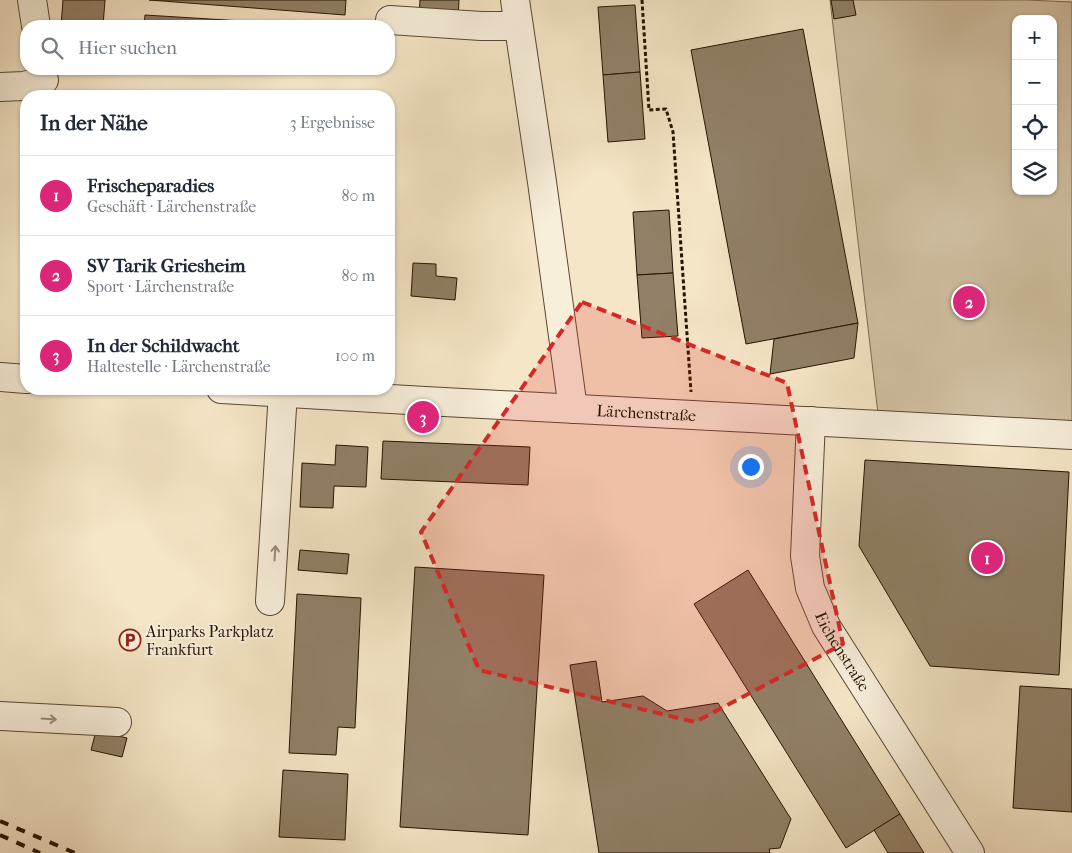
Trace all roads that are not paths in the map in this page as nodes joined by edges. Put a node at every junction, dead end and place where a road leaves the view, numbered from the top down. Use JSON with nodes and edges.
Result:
{"nodes":[{"id":1,"x":32,"y":0,"type":"edge"},
{"id":2,"x":516,"y":13,"type":"edge"},
{"id":3,"x":35,"y":20,"type":"edge"},
{"id":4,"x":395,"y":20,"type":"edge"},
{"id":5,"x":44,"y":82,"type":"edge"},
{"id":6,"x":0,"y":87,"type":"edge"},
{"id":7,"x":0,"y":377,"type":"edge"},
{"id":8,"x":20,"y":378,"type":"edge"},
{"id":9,"x":283,"y":395,"type":"edge"},
{"id":10,"x":334,"y":395,"type":"edge"},
{"id":11,"x":573,"y":409,"type":"junction"},
{"id":12,"x":811,"y":420,"type":"junction"},
{"id":13,"x":1072,"y":434,"type":"edge"},
{"id":14,"x":270,"y":601,"type":"dead end"},
{"id":15,"x":0,"y":716,"type":"edge"},
{"id":16,"x":117,"y":722,"type":"dead end"},
{"id":17,"x":970,"y":853,"type":"edge"}],
"edges":[{"from":1,"to":3,"type":"street"},
{"from":2,"to":4,"type":"street"},
{"from":2,"to":11,"type":"street"},
{"from":5,"to":6,"type":"street"},
{"from":7,"to":8,"type":"street"},
{"from":14,"to":9,"type":"street","one_way":true},
{"from":10,"to":11,"type":"street","name":"Lärchenstraße"},
{"from":11,"to":12,"type":"street","name":"Lärchenstraße"},
{"from":12,"to":13,"type":"street","name":"Lärchenstraße"},
{"from":12,"to":17,"type":"street","name":"Eichenstraße"},
{"from":15,"to":16,"type":"street","one_way":true}]}
